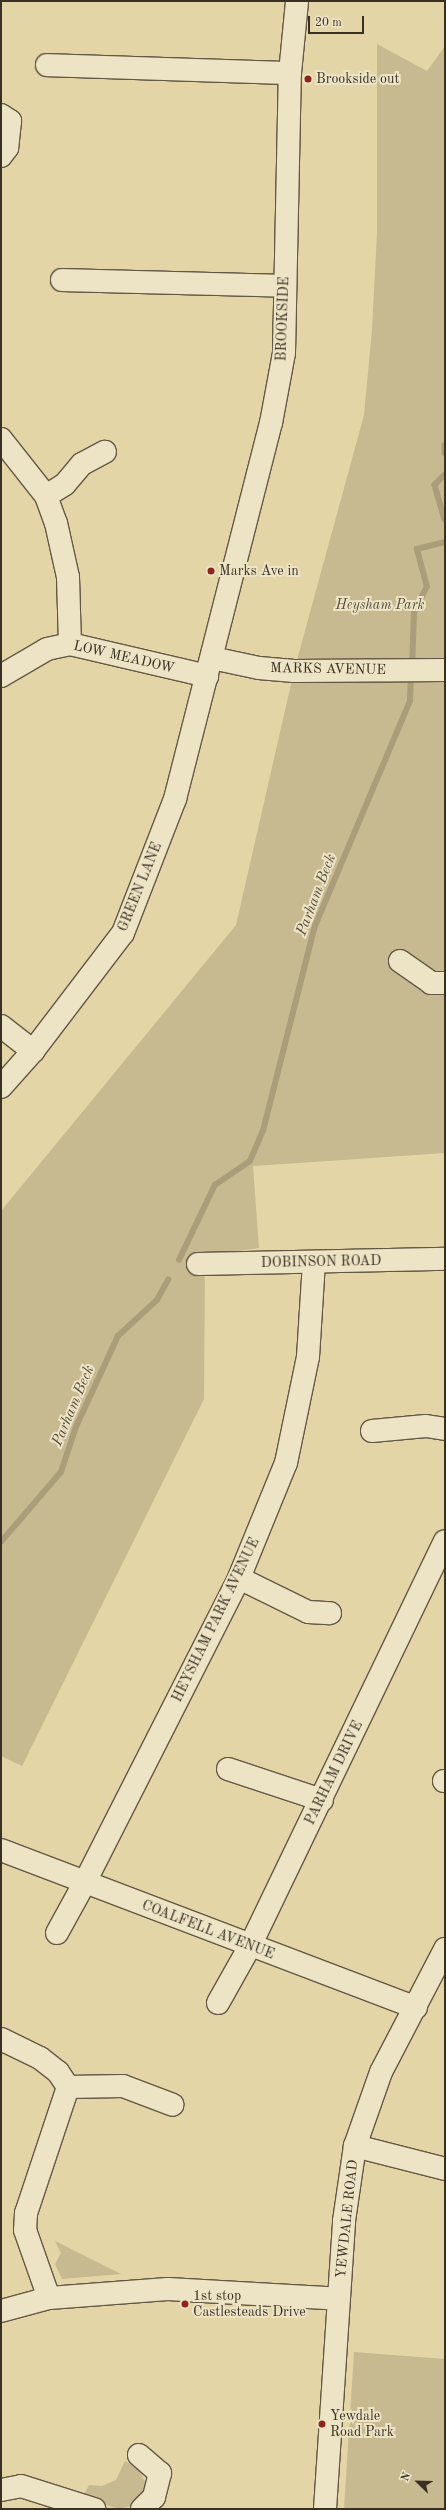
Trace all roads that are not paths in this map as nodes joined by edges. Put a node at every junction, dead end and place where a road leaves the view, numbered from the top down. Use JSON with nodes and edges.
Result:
{"nodes":[{"id":1,"x":297,"y":1,"type":"edge"},
{"id":2,"x":47,"y":65,"type":"dead end"},
{"id":3,"x":290,"y":72,"type":"junction"},
{"id":4,"x":1,"y":115,"type":"edge"},
{"id":5,"x":1,"y":156,"type":"edge"},
{"id":6,"x":62,"y":280,"type":"dead end"},
{"id":7,"x":285,"y":286,"type":"junction"},
{"id":8,"x":1,"y":439,"type":"edge"},
{"id":9,"x":105,"y":452,"type":"dead end"},
{"id":10,"x":46,"y":496,"type":"junction"},
{"id":11,"x":70,"y":644,"type":"junction"},
{"id":12,"x":210,"y":667,"type":"junction"},
{"id":13,"x":445,"y":670,"type":"edge"},
{"id":14,"x":1,"y":676,"type":"edge"},
{"id":15,"x":400,"y":961,"type":"dead end"},
{"id":16,"x":445,"y":983,"type":"edge"},
{"id":17,"x":1,"y":1026,"type":"edge"},
{"id":18,"x":33,"y":1051,"type":"junction"},
{"id":19,"x":1,"y":1087,"type":"edge"},
{"id":20,"x":445,"y":1259,"type":"edge"},
{"id":21,"x":314,"y":1262,"type":"junction"},
{"id":22,"x":198,"y":1264,"type":"dead end"},
{"id":23,"x":445,"y":1429,"type":"edge"},
{"id":24,"x":372,"y":1431,"type":"dead end"},
{"id":25,"x":445,"y":1541,"type":"edge"},
{"id":26,"x":239,"y":1578,"type":"junction"},
{"id":27,"x":330,"y":1613,"type":"dead end"},
{"id":28,"x":228,"y":1769,"type":"dead end"},
{"id":29,"x":322,"y":1800,"type":"junction"},
{"id":30,"x":1,"y":1850,"type":"edge"},
{"id":31,"x":85,"y":1882,"type":"junction"},
{"id":32,"x":57,"y":1933,"type":"dead end"},
{"id":33,"x":250,"y":1946,"type":"junction"},
{"id":34,"x":445,"y":1949,"type":"edge"},
{"id":35,"x":218,"y":2003,"type":"dead end"},
{"id":36,"x":416,"y":2008,"type":"junction"},
{"id":37,"x":1,"y":2039,"type":"edge"},
{"id":38,"x":68,"y":2087,"type":"junction"},
{"id":39,"x":173,"y":2105,"type":"dead end"},
{"id":40,"x":355,"y":2146,"type":"junction"},
{"id":41,"x":445,"y":2169,"type":"edge"},
{"id":42,"x":49,"y":2298,"type":"junction"},
{"id":43,"x":338,"y":2299,"type":"junction"},
{"id":44,"x":1,"y":2311,"type":"edge"},
{"id":45,"x":139,"y":2455,"type":"dead end"},
{"id":46,"x":1,"y":2490,"type":"edge"},
{"id":47,"x":94,"y":2509,"type":"edge"},
{"id":48,"x":142,"y":2509,"type":"edge"},
{"id":49,"x":325,"y":2509,"type":"edge"}],
"edges":[{"from":1,"to":3,"type":"street","name":"BROOKSIDE"},
{"from":2,"to":3,"type":"street"},
{"from":3,"to":7,"type":"street","name":"BROOKSIDE"},
{"from":4,"to":5,"type":"street"},
{"from":6,"to":7,"type":"street"},
{"from":7,"to":12,"type":"street","name":"BROOKSIDE"},
{"from":8,"to":10,"type":"street"},
{"from":9,"to":10,"type":"street"},
{"from":10,"to":11,"type":"street"},
{"from":11,"to":12,"type":"street","name":"LOW MEADOW"},
{"from":11,"to":14,"type":"street","name":"LOW MEADOW"},
{"from":12,"to":13,"type":"street","name":"MARKS AVENUE"},
{"from":12,"to":18,"type":"street","name":"GREEN LANE"},
{"from":15,"to":16,"type":"street"},
{"from":17,"to":18,"type":"street"},
{"from":18,"to":19,"type":"street","name":"GREEN LANE"},
{"from":20,"to":21,"type":"street","name":"DOBINSON ROAD"},
{"from":21,"to":22,"type":"street","name":"DOBINSON ROAD"},
{"from":21,"to":26,"type":"street","name":"HEYSHAM PARK AVENUE"},
{"from":23,"to":24,"type":"street"},
{"from":25,"to":29,"type":"street","name":"PARHAM DRIVE"},
{"from":26,"to":27,"type":"street"},
{"from":26,"to":31,"type":"street","name":"HEYSHAM PARK AVENUE"},
{"from":28,"to":29,"type":"street"},
{"from":29,"to":33,"type":"street","name":"PARHAM DRIVE"},
{"from":30,"to":31,"type":"street","name":"COALFELL AVENUE"},
{"from":31,"to":32,"type":"street","name":"HEYSHAM PARK AVENUE"},
{"from":31,"to":33,"type":"street","name":"COALFELL AVENUE"},
{"from":33,"to":35,"type":"street","name":"PARHAM DRIVE"},
{"from":33,"to":36,"type":"street","name":"COALFELL AVENUE"},
{"from":34,"to":36,"type":"street","name":"YEWDALE ROAD"},
{"from":36,"to":40,"type":"street","name":"YEWDALE ROAD"},
{"from":37,"to":38,"type":"street"},
{"from":38,"to":39,"type":"street"},
{"from":38,"to":42,"type":"street"},
{"from":40,"to":41,"type":"street"},
{"from":40,"to":43,"type":"street","name":"YEWDALE ROAD"},
{"from":42,"to":43,"type":"street"},
{"from":42,"to":44,"type":"street"},
{"from":43,"to":49,"type":"street","name":"YEWDALE ROAD"},
{"from":45,"to":48,"type":"street"},
{"from":46,"to":47,"type":"street"}]}
